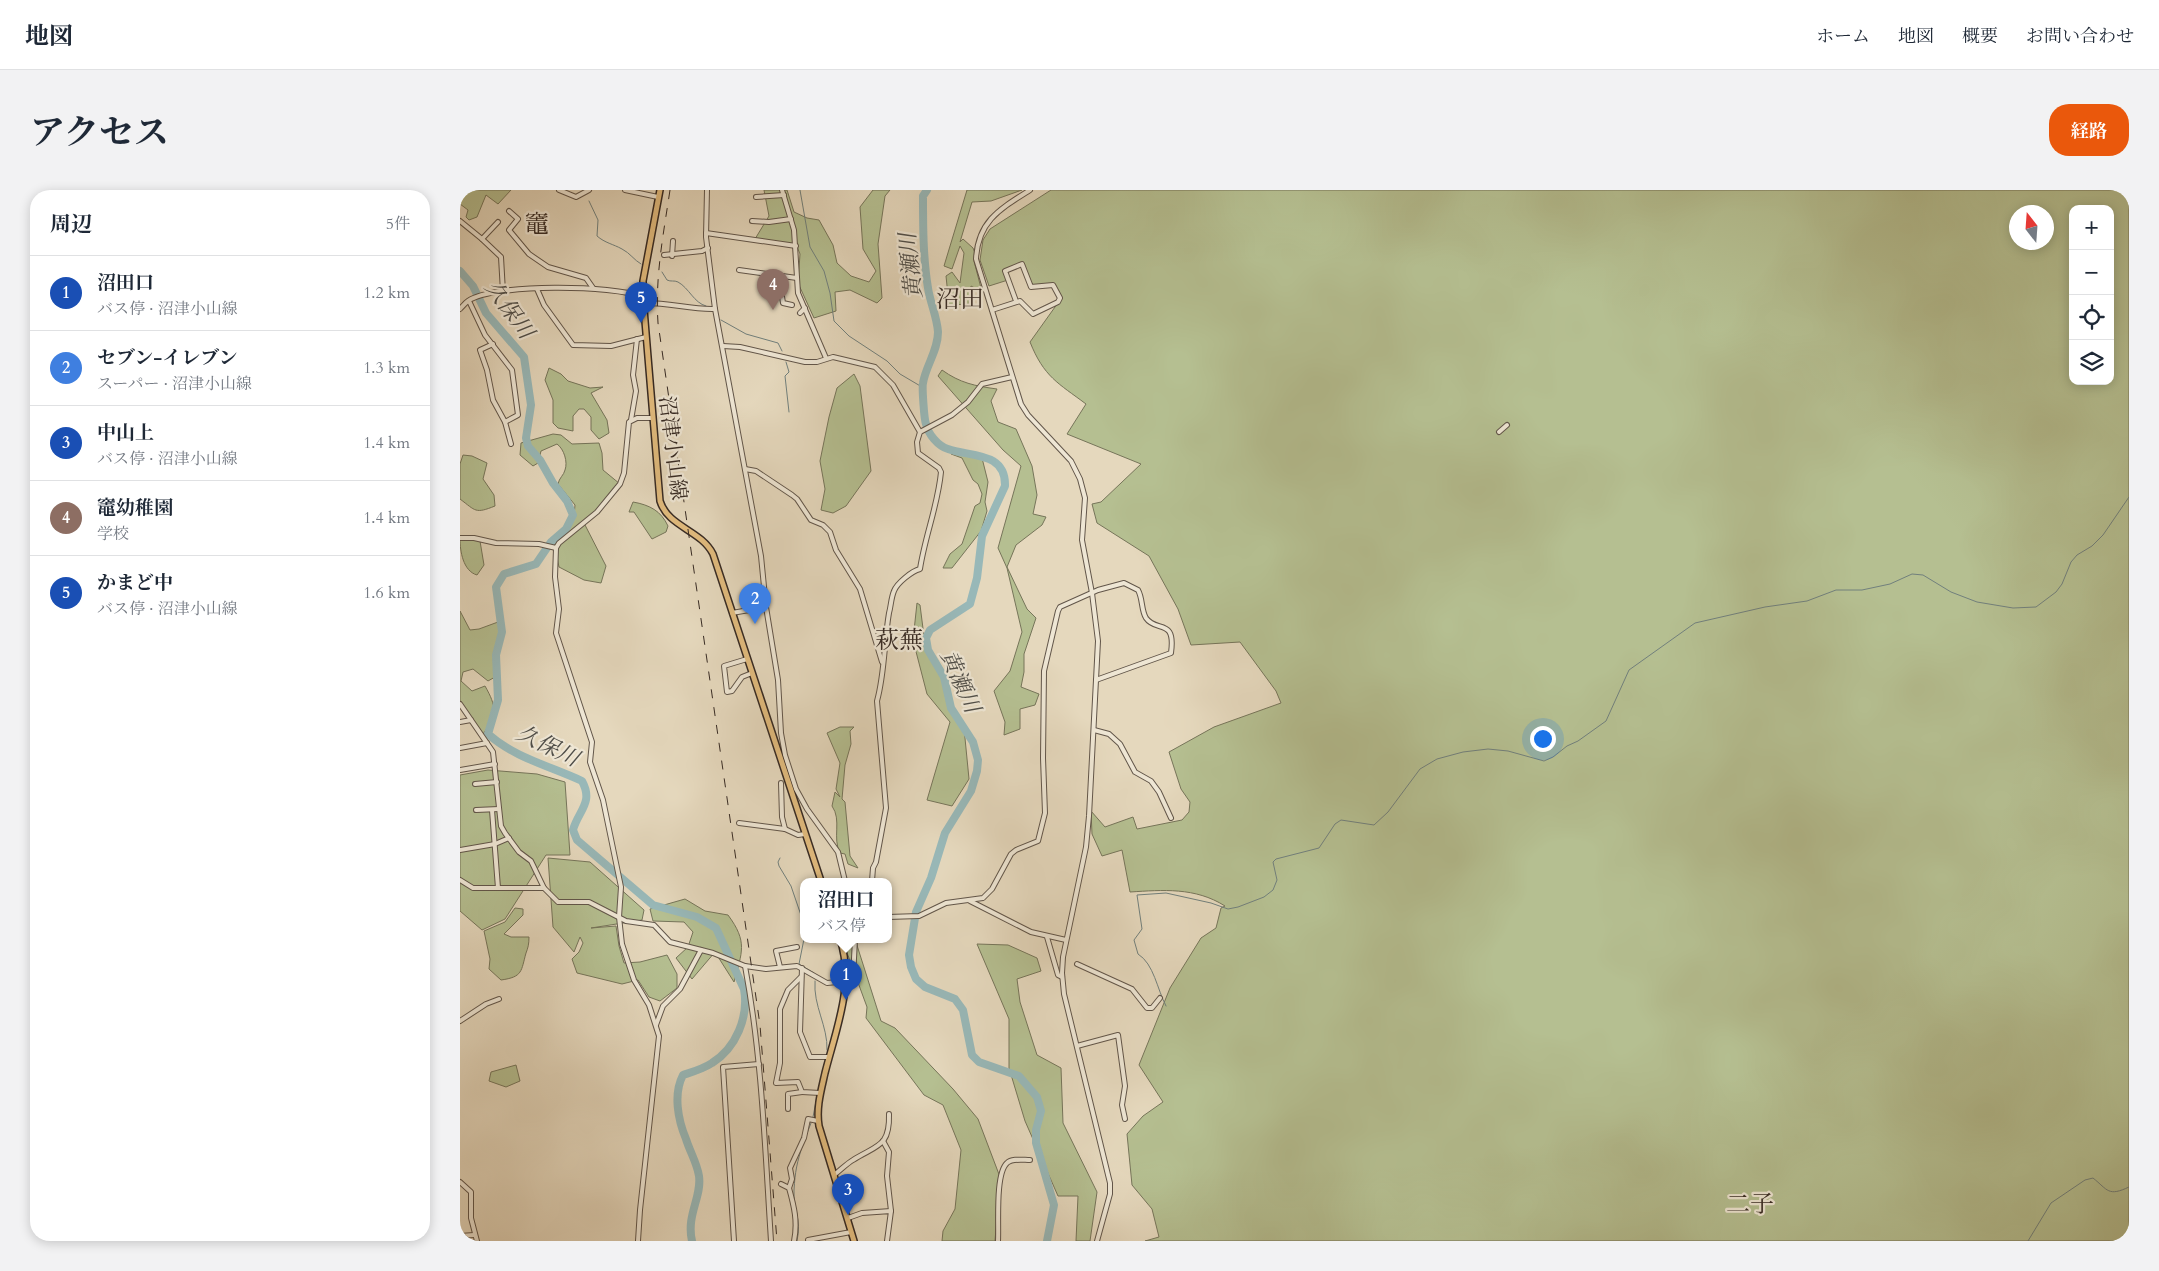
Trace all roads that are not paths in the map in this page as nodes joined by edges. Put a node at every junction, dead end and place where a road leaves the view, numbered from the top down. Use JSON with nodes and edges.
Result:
{"nodes":[{"id":1,"x":559,"y":190,"type":"edge"},
{"id":2,"x":589,"y":190,"type":"edge"},
{"id":3,"x":625,"y":190,"type":"edge"},
{"id":4,"x":660,"y":190,"type":"edge"},
{"id":5,"x":707,"y":190,"type":"edge"},
{"id":6,"x":782,"y":190,"type":"edge"},
{"id":7,"x":1030,"y":190,"type":"edge"},
{"id":8,"x":756,"y":196,"type":"dead end"},
{"id":9,"x":784,"y":196,"type":"junction"},
{"id":10,"x":658,"y":197,"type":"junction"},
{"id":11,"x":509,"y":211,"type":"dead end"},
{"id":12,"x":790,"y":219,"type":"junction"},
{"id":13,"x":460,"y":221,"type":"edge"},
{"id":14,"x":752,"y":221,"type":"dead end"},
{"id":15,"x":498,"y":222,"type":"dead end"},
{"id":16,"x":706,"y":233,"type":"junction"},
{"id":17,"x":482,"y":239,"type":"junction"},
{"id":18,"x":673,"y":241,"type":"dead end"},
{"id":19,"x":796,"y":246,"type":"junction"},
{"id":20,"x":708,"y":248,"type":"junction"},
{"id":21,"x":664,"y":255,"type":"dead end"},
{"id":22,"x":672,"y":256,"type":"junction"},
{"id":23,"x":739,"y":270,"type":"dead end"},
{"id":24,"x":779,"y":277,"type":"junction"},
{"id":25,"x":797,"y":278,"type":"junction"},
{"id":26,"x":593,"y":288,"type":"junction"},
{"id":27,"x":536,"y":289,"type":"junction"},
{"id":28,"x":503,"y":292,"type":"junction"},
{"id":29,"x":643,"y":300,"type":"junction"},
{"id":30,"x":469,"y":301,"type":"junction"},
{"id":31,"x":1016,"y":302,"type":"junction"},
{"id":32,"x":792,"y":305,"type":"dead end"},
{"id":33,"x":806,"y":308,"type":"junction"},
{"id":34,"x":460,"y":309,"type":"edge"},
{"id":35,"x":715,"y":309,"type":"junction"},
{"id":36,"x":992,"y":310,"type":"junction"},
{"id":37,"x":800,"y":313,"type":"dead end"},
{"id":38,"x":646,"y":338,"type":"junction"},
{"id":39,"x":637,"y":339,"type":"junction"},
{"id":40,"x":493,"y":344,"type":"junction"},
{"id":41,"x":723,"y":346,"type":"junction"},
{"id":42,"x":826,"y":358,"type":"junction"},
{"id":43,"x":1012,"y":377,"type":"junction"},
{"id":44,"x":652,"y":418,"type":"junction"},
{"id":45,"x":631,"y":420,"type":"junction"},
{"id":46,"x":506,"y":422,"type":"junction"},
{"id":47,"x":1507,"y":425,"type":"dead end"},
{"id":48,"x":921,"y":432,"type":"junction"},
{"id":49,"x":1499,"y":432,"type":"dead end"},
{"id":50,"x":511,"y":444,"type":"dead end"},
{"id":51,"x":745,"y":469,"type":"junction"},
{"id":52,"x":460,"y":538,"type":"edge"},
{"id":53,"x":555,"y":548,"type":"junction"},
{"id":54,"x":1092,"y":593,"type":"junction"},
{"id":55,"x":766,"y":607,"type":"junction"},
{"id":56,"x":732,"y":613,"type":"junction"},
{"id":57,"x":747,"y":658,"type":"junction"},
{"id":58,"x":884,"y":664,"type":"junction"},
{"id":59,"x":752,"y":673,"type":"junction"},
{"id":60,"x":1096,"y":680,"type":"junction"},
{"id":61,"x":460,"y":704,"type":"edge"},
{"id":62,"x":471,"y":720,"type":"junction"},
{"id":63,"x":460,"y":722,"type":"edge"},
{"id":64,"x":1094,"y":730,"type":"junction"},
{"id":65,"x":487,"y":742,"type":"junction"},
{"id":66,"x":460,"y":748,"type":"edge"},
{"id":67,"x":782,"y":756,"type":"junction"},
{"id":68,"x":495,"y":764,"type":"junction"},
{"id":69,"x":460,"y":770,"type":"edge"},
{"id":70,"x":497,"y":782,"type":"junction"},
{"id":71,"x":475,"y":784,"type":"dead end"},
{"id":72,"x":781,"y":784,"type":"dead end"},
{"id":73,"x":499,"y":809,"type":"junction"},
{"id":74,"x":476,"y":810,"type":"dead end"},
{"id":75,"x":492,"y":810,"type":"junction"},
{"id":76,"x":1171,"y":818,"type":"dead end"},
{"id":77,"x":739,"y":823,"type":"dead end"},
{"id":78,"x":785,"y":829,"type":"junction"},
{"id":79,"x":805,"y":834,"type":"junction"},
{"id":80,"x":509,"y":838,"type":"junction"},
{"id":81,"x":495,"y":844,"type":"junction"},
{"id":82,"x":460,"y":850,"type":"edge"},
{"id":83,"x":820,"y":878,"type":"edge"},
{"id":84,"x":844,"y":878,"type":"edge"},
{"id":85,"x":872,"y":878,"type":"edge"},
{"id":86,"x":460,"y":880,"type":"edge"},
{"id":87,"x":498,"y":888,"type":"junction"},
{"id":88,"x":544,"y":888,"type":"junction"},
{"id":89,"x":970,"y":901,"type":"junction"},
{"id":90,"x":619,"y":917,"type":"junction"},
{"id":91,"x":892,"y":917,"type":"edge"},
{"id":92,"x":1047,"y":937,"type":"junction"},
{"id":93,"x":1066,"y":940,"type":"junction"},
{"id":94,"x":841,"y":943,"type":"edge"},
{"id":95,"x":855,"y":943,"type":"edge"},
{"id":96,"x":797,"y":947,"type":"dead end"},
{"id":97,"x":701,"y":950,"type":"junction"},
{"id":98,"x":1077,"y":964,"type":"dead end"},
{"id":99,"x":745,"y":966,"type":"junction"},
{"id":100,"x":780,"y":967,"type":"junction"},
{"id":101,"x":802,"y":968,"type":"junction"},
{"id":102,"x":801,"y":977,"type":"junction"},
{"id":103,"x":1062,"y":977,"type":"junction"},
{"id":104,"x":847,"y":981,"type":"junction"},
{"id":105,"x":1160,"y":998,"type":"dead end"},
{"id":106,"x":499,"y":999,"type":"dead end"},
{"id":107,"x":460,"y":1021,"type":"edge"},
{"id":108,"x":656,"y":1025,"type":"junction"},
{"id":109,"x":1077,"y":1046,"type":"junction"},
{"id":110,"x":829,"y":1057,"type":"junction"},
{"id":111,"x":759,"y":1064,"type":"junction"},
{"id":112,"x":802,"y":1092,"type":"junction"},
{"id":113,"x":820,"y":1093,"type":"junction"},
{"id":114,"x":788,"y":1109,"type":"dead end"},
{"id":115,"x":889,"y":1114,"type":"dead end"},
{"id":116,"x":1125,"y":1119,"type":"dead end"},
{"id":117,"x":818,"y":1121,"type":"junction"},
{"id":118,"x":883,"y":1141,"type":"junction"},
{"id":119,"x":1030,"y":1160,"type":"dead end"},
{"id":120,"x":834,"y":1175,"type":"junction"},
{"id":121,"x":460,"y":1182,"type":"edge"},
{"id":122,"x":781,"y":1184,"type":"dead end"},
{"id":123,"x":790,"y":1188,"type":"junction"},
{"id":124,"x":891,"y":1212,"type":"junction"},
{"id":125,"x":848,"y":1218,"type":"junction"},
{"id":126,"x":851,"y":1232,"type":"junction"},
{"id":127,"x":474,"y":1235,"type":"junction"},
{"id":128,"x":460,"y":1236,"type":"edge"},
{"id":129,"x":808,"y":1240,"type":"dead end"},
{"id":130,"x":477,"y":1241,"type":"edge"},
{"id":131,"x":638,"y":1241,"type":"edge"},
{"id":132,"x":734,"y":1241,"type":"edge"},
{"id":133,"x":771,"y":1241,"type":"edge"},
{"id":134,"x":794,"y":1241,"type":"edge"},
{"id":135,"x":854,"y":1241,"type":"edge"},
{"id":136,"x":887,"y":1241,"type":"edge"},
{"id":137,"x":998,"y":1241,"type":"edge"},
{"id":138,"x":1097,"y":1241,"type":"edge"}],
"edges":[{"from":1,"to":2,"type":"street"},
{"from":3,"to":10,"type":"street"},
{"from":4,"to":10,"type":"main road","name":"沼津小山線"},
{"from":5,"to":16,"type":"street"},
{"from":6,"to":9,"type":"street"},
{"from":7,"to":36,"type":"street"},
{"from":8,"to":9,"type":"street"},
{"from":9,"to":12,"type":"street"},
{"from":10,"to":29,"type":"main road","name":"沼津小山線"},
{"from":11,"to":26,"type":"street"},
{"from":12,"to":14,"type":"street"},
{"from":12,"to":19,"type":"street"},
{"from":13,"to":17,"type":"street"},
{"from":15,"to":17,"type":"street"},
{"from":16,"to":19,"type":"street"},
{"from":16,"to":20,"type":"street"},
{"from":17,"to":28,"type":"street"},
{"from":18,"to":22,"type":"street"},
{"from":19,"to":25,"type":"street"},
{"from":20,"to":22,"type":"street"},
{"from":20,"to":35,"type":"street"},
{"from":21,"to":22,"type":"street"},
{"from":23,"to":24,"type":"street"},
{"from":24,"to":25,"type":"street"},
{"from":24,"to":32,"type":"street"},
{"from":25,"to":33,"type":"street"},
{"from":26,"to":27,"type":"street"},
{"from":26,"to":29,"type":"street"},
{"from":27,"to":28,"type":"street"},
{"from":27,"to":39,"type":"street"},
{"from":28,"to":30,"type":"street"},
{"from":29,"to":35,"type":"street"},
{"from":29,"to":38,"type":"main road","name":"沼津小山線"},
{"from":30,"to":34,"type":"street"},
{"from":30,"to":40,"type":"street"},
{"from":31,"to":31,"type":"street"},
{"from":31,"to":36,"type":"street"},
{"from":33,"to":37,"type":"street"},
{"from":33,"to":42,"type":"street"},
{"from":35,"to":41,"type":"street"},
{"from":36,"to":43,"type":"street"},
{"from":38,"to":39,"type":"street"},
{"from":38,"to":44,"type":"main road","name":"沼津小山線"},
{"from":39,"to":45,"type":"street"},
{"from":40,"to":46,"type":"street"},
{"from":40,"to":46,"type":"street"},
{"from":41,"to":42,"type":"street"},
{"from":41,"to":51,"type":"street"},
{"from":42,"to":48,"type":"street"},
{"from":43,"to":48,"type":"street"},
{"from":43,"to":54,"type":"street"},
{"from":44,"to":45,"type":"street"},
{"from":44,"to":56,"type":"main road","name":"沼津小山線"},
{"from":45,"to":53,"type":"street"},
{"from":46,"to":50,"type":"street"},
{"from":47,"to":49,"type":"street"},
{"from":48,"to":58,"type":"street"},
{"from":51,"to":55,"type":"street"},
{"from":51,"to":58,"type":"street"},
{"from":52,"to":53,"type":"street"},
{"from":53,"to":90,"type":"street"},
{"from":54,"to":60,"type":"street"},
{"from":54,"to":60,"type":"street"},
{"from":54,"to":89,"type":"street"},
{"from":55,"to":56,"type":"street"},
{"from":55,"to":67,"type":"street"},
{"from":56,"to":57,"type":"main road","name":"沼津小山線"},
{"from":57,"to":59,"type":"main road","name":"沼津小山線"},
{"from":57,"to":59,"type":"street"},
{"from":58,"to":85,"type":"street"},
{"from":59,"to":67,"type":"main road","name":"沼津小山線"},
{"from":60,"to":64,"type":"street"},
{"from":61,"to":62,"type":"street"},
{"from":62,"to":63,"type":"street"},
{"from":62,"to":65,"type":"street"},
{"from":64,"to":76,"type":"street"},
{"from":64,"to":93,"type":"street"},
{"from":65,"to":66,"type":"street"},
{"from":65,"to":68,"type":"street"},
{"from":67,"to":79,"type":"main road","name":"沼津小山線"},
{"from":67,"to":84,"type":"street"},
{"from":68,"to":69,"type":"street"},
{"from":68,"to":70,"type":"street"},
{"from":70,"to":71,"type":"street"},
{"from":70,"to":73,"type":"street"},
{"from":72,"to":78,"type":"street"},
{"from":73,"to":75,"type":"street"},
{"from":73,"to":80,"type":"street"},
{"from":74,"to":75,"type":"street"},
{"from":75,"to":81,"type":"street"},
{"from":77,"to":78,"type":"street"},
{"from":78,"to":79,"type":"street"},
{"from":79,"to":83,"type":"main road","name":"沼津小山線"},
{"from":80,"to":81,"type":"street"},
{"from":80,"to":88,"type":"street"},
{"from":81,"to":82,"type":"street"},
{"from":81,"to":87,"type":"street"},
{"from":86,"to":87,"type":"street"},
{"from":87,"to":88,"type":"street"},
{"from":88,"to":90,"type":"street"},
{"from":89,"to":91,"type":"street"},
{"from":89,"to":92,"type":"street"},
{"from":90,"to":97,"type":"street"},
{"from":90,"to":108,"type":"street"},
{"from":92,"to":93,"type":"street"},
{"from":92,"to":103,"type":"street"},
{"from":93,"to":103,"type":"street"},
{"from":94,"to":104,"type":"main road"},
{"from":95,"to":104,"type":"street"},
{"from":96,"to":100,"type":"street"},
{"from":97,"to":99,"type":"street"},
{"from":97,"to":108,"type":"street"},
{"from":98,"to":105,"type":"street"},
{"from":99,"to":100,"type":"street"},
{"from":99,"to":111,"type":"street"},
{"from":100,"to":101,"type":"street"},
{"from":101,"to":102,"type":"street"},
{"from":101,"to":104,"type":"street"},
{"from":102,"to":110,"type":"street"},
{"from":102,"to":112,"type":"street"},
{"from":103,"to":109,"type":"street"},
{"from":104,"to":110,"type":"main road"},
{"from":106,"to":107,"type":"street"},
{"from":108,"to":131,"type":"street"},
{"from":109,"to":116,"type":"street"},
{"from":109,"to":138,"type":"street"},
{"from":110,"to":113,"type":"main road"},
{"from":111,"to":132,"type":"street"},
{"from":111,"to":133,"type":"street"},
{"from":112,"to":113,"type":"street"},
{"from":112,"to":114,"type":"street"},
{"from":113,"to":117,"type":"main road"},
{"from":115,"to":118,"type":"street"},
{"from":117,"to":120,"type":"main road"},
{"from":117,"to":123,"type":"street"},
{"from":118,"to":120,"type":"street"},
{"from":118,"to":124,"type":"street"},
{"from":119,"to":137,"type":"street"},
{"from":120,"to":125,"type":"main road"},
{"from":121,"to":127,"type":"street"},
{"from":122,"to":123,"type":"street"},
{"from":123,"to":134,"type":"street"},
{"from":124,"to":125,"type":"street"},
{"from":124,"to":136,"type":"street"},
{"from":125,"to":126,"type":"main road"},
{"from":126,"to":129,"type":"street"},
{"from":126,"to":135,"type":"main road"},
{"from":127,"to":128,"type":"street"},
{"from":127,"to":130,"type":"street"}]}
